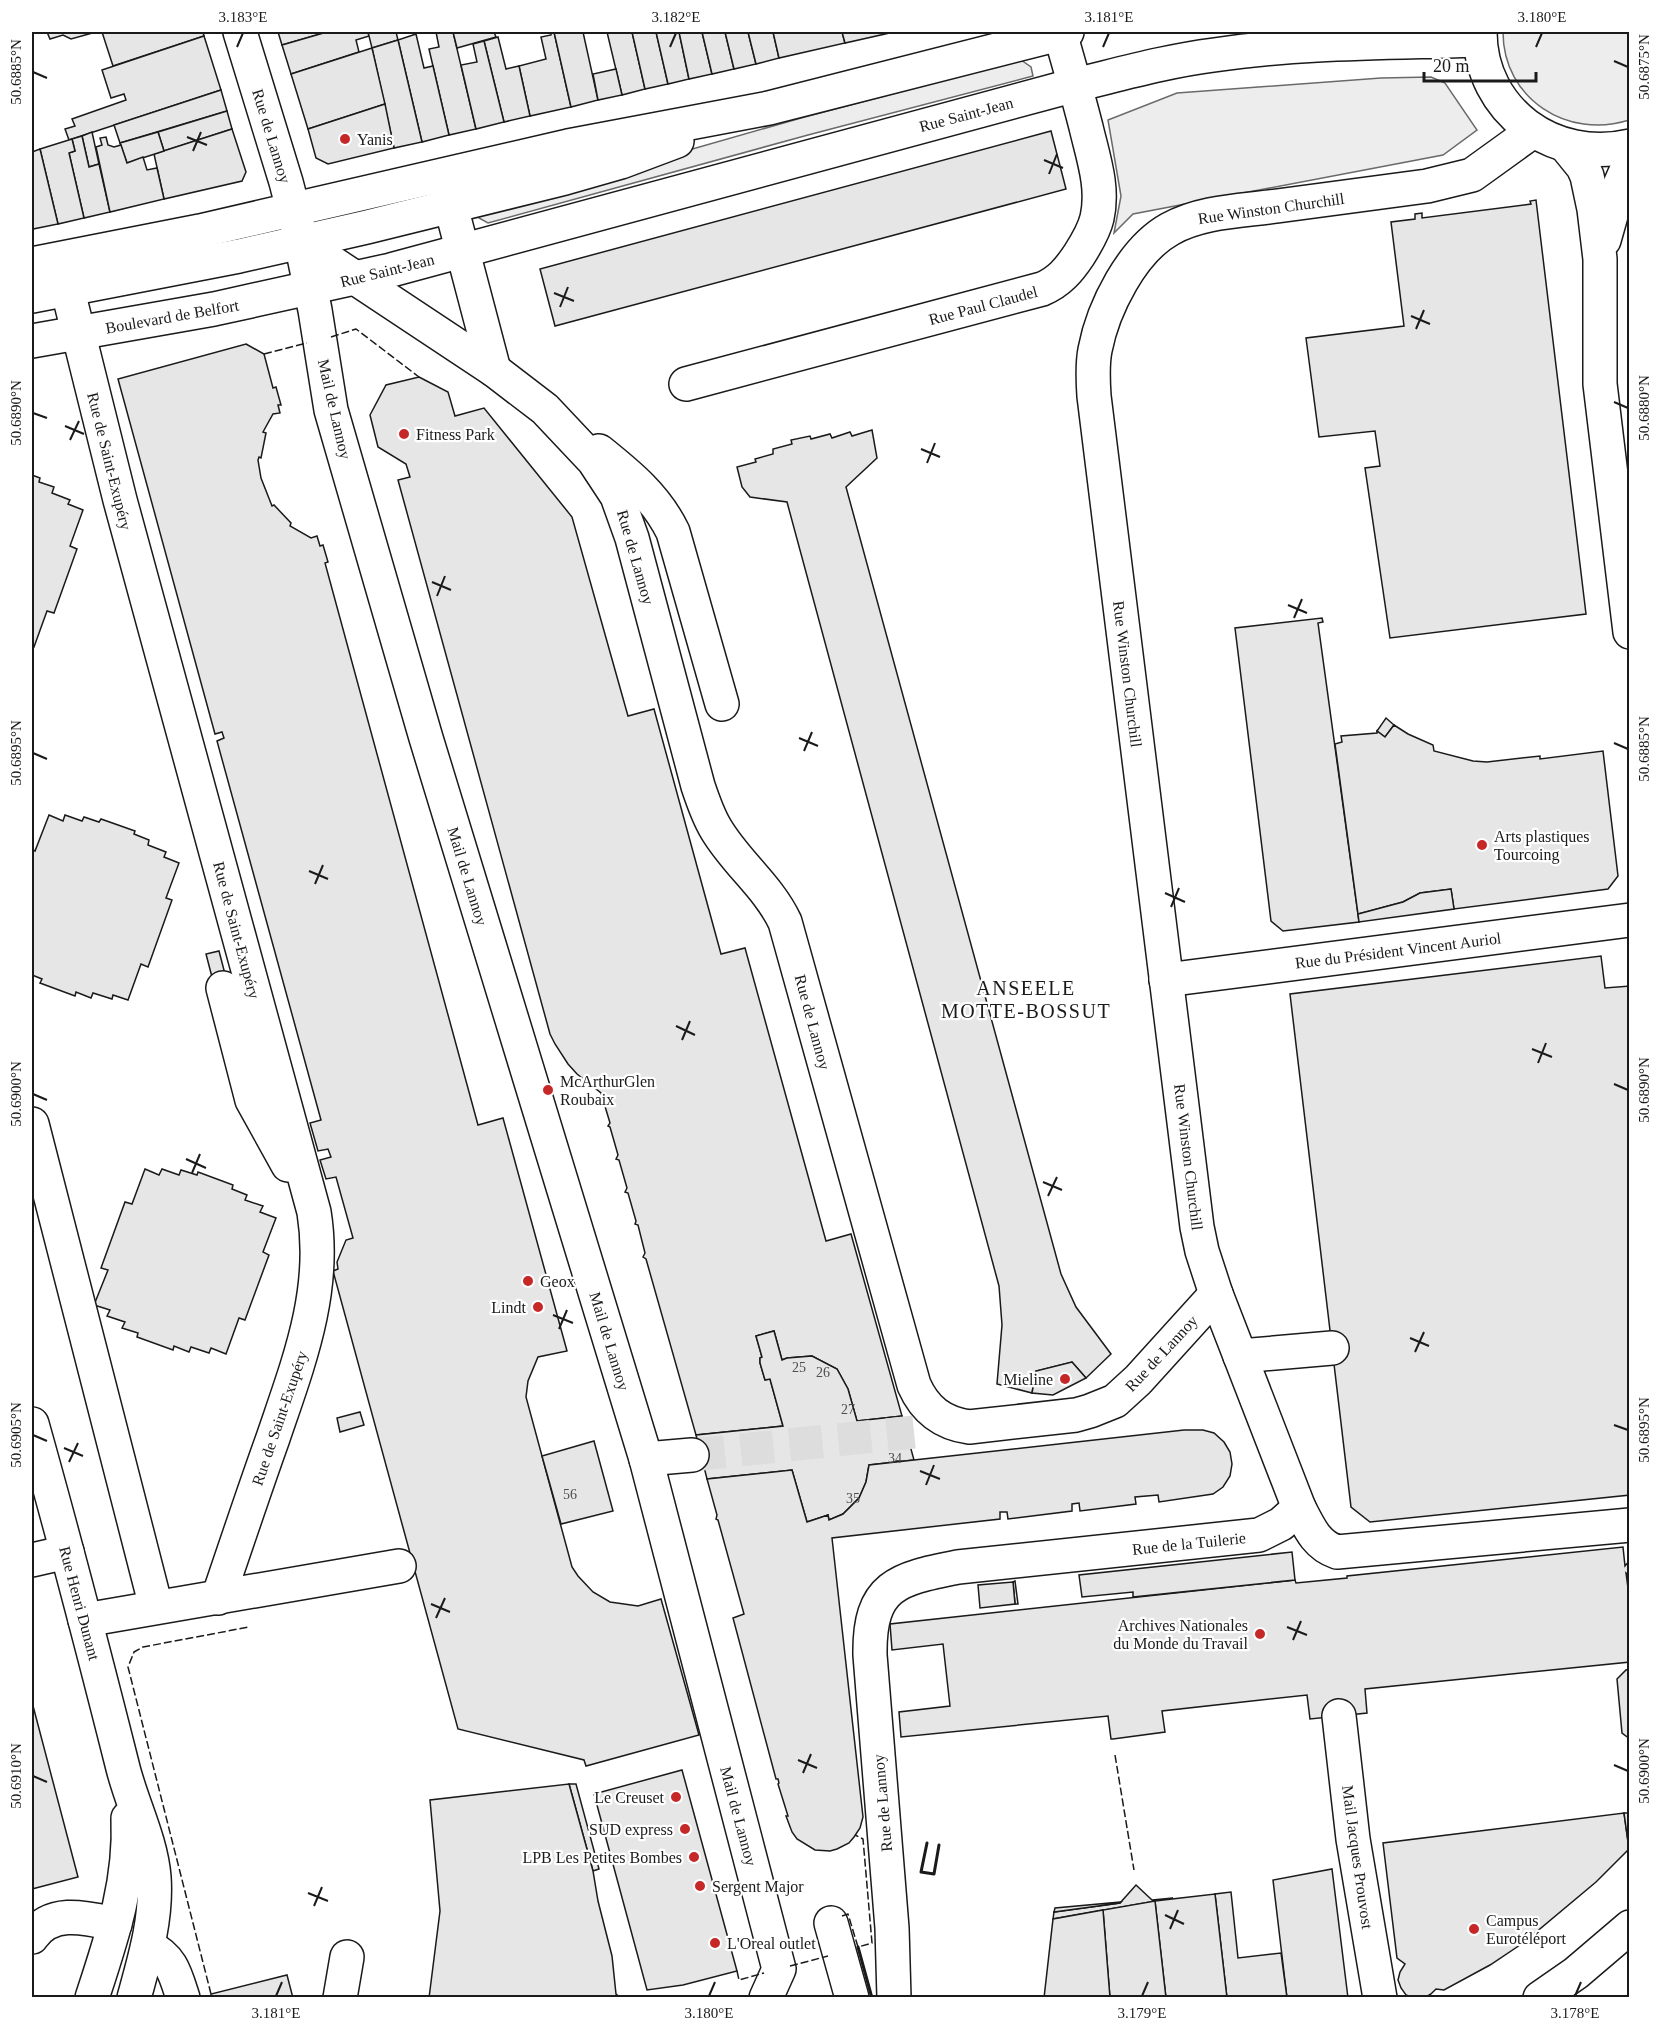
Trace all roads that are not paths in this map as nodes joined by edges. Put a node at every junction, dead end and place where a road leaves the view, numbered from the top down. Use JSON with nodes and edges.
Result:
{"nodes":[{"id":1,"x":240,"y":32,"type":"edge"},
{"id":2,"x":1064,"y":32,"type":"edge"},
{"id":3,"x":1480,"y":36,"type":"edge"},
{"id":4,"x":1075,"y":85,"type":"junction"},
{"id":5,"x":1533,"y":131,"type":"junction"},
{"id":6,"x":1566,"y":146,"type":"junction"},
{"id":7,"x":1629,"y":146,"type":"edge"},
{"id":8,"x":1629,"y":162,"type":"edge"},
{"id":9,"x":447,"y":191,"type":"junction"},
{"id":10,"x":294,"y":210,"type":"junction"},
{"id":11,"x":301,"y":242,"type":"junction"},
{"id":12,"x":462,"y":251,"type":"junction"},
{"id":13,"x":1600,"y":259,"type":"junction"},
{"id":14,"x":52,"y":270,"type":"edge"},
{"id":15,"x":356,"y":278,"type":"junction"},
{"id":16,"x":312,"y":289,"type":"junction"},
{"id":17,"x":32,"y":296,"type":"edge"},
{"id":18,"x":78,"y":333,"type":"junction"},
{"id":19,"x":32,"y":341,"type":"edge"},
{"id":20,"x":494,"y":370,"type":"junction"},
{"id":21,"x":686,"y":384,"type":"dead end"},
{"id":22,"x":545,"y":409,"type":"junction"},
{"id":23,"x":1629,"y":632,"type":"edge"},
{"id":24,"x":722,"y":704,"type":"dead end"},
{"id":25,"x":1629,"y":920,"type":"edge"},
{"id":26,"x":1166,"y":980,"type":"junction"},
{"id":27,"x":223,"y":988,"type":"dead end"},
{"id":28,"x":32,"y":1124,"type":"edge"},
{"id":29,"x":314,"y":1212,"type":"junction"},
{"id":30,"x":1216,"y":1294,"type":"junction"},
{"id":31,"x":1332,"y":1348,"type":"dead end"},
{"id":32,"x":1240,"y":1356,"type":"junction"},
{"id":33,"x":32,"y":1424,"type":"edge"},
{"id":34,"x":692,"y":1455,"type":"tunnel mouth"},
{"id":35,"x":646,"y":1459,"type":"junction"},
{"id":36,"x":1299,"y":1508,"type":"junction"},
{"id":37,"x":1629,"y":1525,"type":"edge"},
{"id":38,"x":66,"y":1552,"type":"junction"},
{"id":39,"x":32,"y":1560,"type":"edge"},
{"id":40,"x":399,"y":1566,"type":"dead end"},
{"id":41,"x":218,"y":1598,"type":"junction"},
{"id":42,"x":156,"y":1607,"type":"junction"},
{"id":43,"x":876,"y":1609,"type":"joint"},
{"id":44,"x":85,"y":1620,"type":"junction"},
{"id":45,"x":1339,"y":1716,"type":"dead end"},
{"id":46,"x":126,"y":1783,"type":"junction"},
{"id":47,"x":831,"y":1923,"type":"dead end"},
{"id":48,"x":115,"y":1924,"type":"junction"},
{"id":49,"x":1629,"y":1927,"type":"edge"},
{"id":50,"x":32,"y":1937,"type":"edge"},
{"id":51,"x":148,"y":1946,"type":"junction"},
{"id":52,"x":347,"y":1957,"type":"dead end"},
{"id":53,"x":92,"y":1998,"type":"edge"},
{"id":54,"x":134,"y":1998,"type":"edge"},
{"id":55,"x":183,"y":1998,"type":"edge"},
{"id":56,"x":340,"y":1998,"type":"edge"},
{"id":57,"x":766,"y":1998,"type":"edge"},
{"id":58,"x":852,"y":1998,"type":"edge"},
{"id":59,"x":894,"y":1998,"type":"edge"},
{"id":60,"x":1380,"y":1998,"type":"edge"},
{"id":61,"x":1539,"y":1998,"type":"edge"}],
"edges":[{"from":1,"to":10,"type":"street","name":"Rue de Lannoy"},
{"from":2,"to":4,"type":"street","name":"Rue Paul Claudel"},
{"from":2,"to":9,"type":"street"},
{"from":3,"to":4,"type":"street","name":"Rue Saint-Jean"},
{"from":3,"to":5,"type":"street"},
{"from":4,"to":12,"type":"street","name":"Rue Saint-Jean"},
{"from":4,"to":21,"type":"street","name":"Rue Paul Claudel"},
{"from":5,"to":6,"type":"street"},
{"from":5,"to":26,"type":"street","name":"Rue Winston Churchill"},
{"from":6,"to":7,"type":"street"},
{"from":6,"to":13,"type":"street"},
{"from":8,"to":13,"type":"street"},
{"from":9,"to":10,"type":"street"},
{"from":9,"to":11,"type":"street"},
{"from":9,"to":12,"type":"street"},
{"from":10,"to":11,"type":"street","name":"Rue de Lannoy"},
{"from":10,"to":14,"type":"street"},
{"from":11,"to":14,"type":"street"},
{"from":11,"to":15,"type":"street","name":"Rue de Lannoy"},
{"from":11,"to":16,"type":"street","name":"Rue de Lannoy"},
{"from":12,"to":15,"type":"street","name":"Rue Saint-Jean"},
{"from":12,"to":20,"type":"street"},
{"from":13,"to":23,"type":"street"},
{"from":14,"to":17,"type":"street"},
{"from":14,"to":18,"type":"street","name":"Rue de Saint-Exupéry"},
{"from":15,"to":16,"type":"street","name":"Rue Saint-Jean"},
{"from":15,"to":20,"type":"street","name":"Rue de Lannoy"},
{"from":16,"to":18,"type":"street","name":"Boulevard de Belfort"},
{"from":16,"to":35,"type":"street","name":"Mail de Lannoy"},
{"from":18,"to":19,"type":"street","name":"Boulevard de Belfort"},
{"from":18,"to":29,"type":"street","name":"Rue de Saint-Exupéry"},
{"from":20,"to":22,"type":"street","name":"Rue de Lannoy"},
{"from":22,"to":24,"type":"street"},
{"from":22,"to":30,"type":"street","name":"Rue de Lannoy"},
{"from":25,"to":26,"type":"street","name":"Rue du Président Vincent Auriol"},
{"from":26,"to":30,"type":"street","name":"Rue Winston Churchill"},
{"from":27,"to":29,"type":"street"},
{"from":28,"to":42,"type":"street"},
{"from":29,"to":41,"type":"street","name":"Rue de Saint-Exupéry"},
{"from":30,"to":32,"type":"street","name":"Rue Winston Churchill"},
{"from":31,"to":32,"type":"street"},
{"from":32,"to":36,"type":"street","name":"Rue Winston Churchill"},
{"from":33,"to":38,"type":"street","name":"Rue Henri Dunant"},
{"from":34,"to":35,"type":"street"},
{"from":35,"to":57,"type":"street","name":"Mail de Lannoy"},
{"from":36,"to":37,"type":"street"},
{"from":36,"to":43,"type":"street","name":"Rue de la Tuilerie"},
{"from":38,"to":39,"type":"street"},
{"from":38,"to":44,"type":"street","name":"Rue Henri Dunant"},
{"from":40,"to":41,"type":"street"},
{"from":41,"to":42,"type":"street"},
{"from":42,"to":44,"type":"street"},
{"from":43,"to":59,"type":"street","name":"Rue de Lannoy"},
{"from":44,"to":46,"type":"street","name":"Rue Henri Dunant"},
{"from":45,"to":60,"type":"street","name":"Mail Jacques Prouvost"},
{"from":46,"to":48,"type":"street","name":"Rue Henri Dunant"},
{"from":46,"to":51,"type":"street","name":"Rue Henri Dunant"},
{"from":47,"to":58,"type":"street"},
{"from":48,"to":50,"type":"street"},
{"from":48,"to":53,"type":"street","name":"Rue Henri Dunant"},
{"from":49,"to":61,"type":"street"},
{"from":51,"to":54,"type":"street","name":"Rue Henri Dunant"},
{"from":51,"to":55,"type":"street"},
{"from":52,"to":56,"type":"street"}]}
